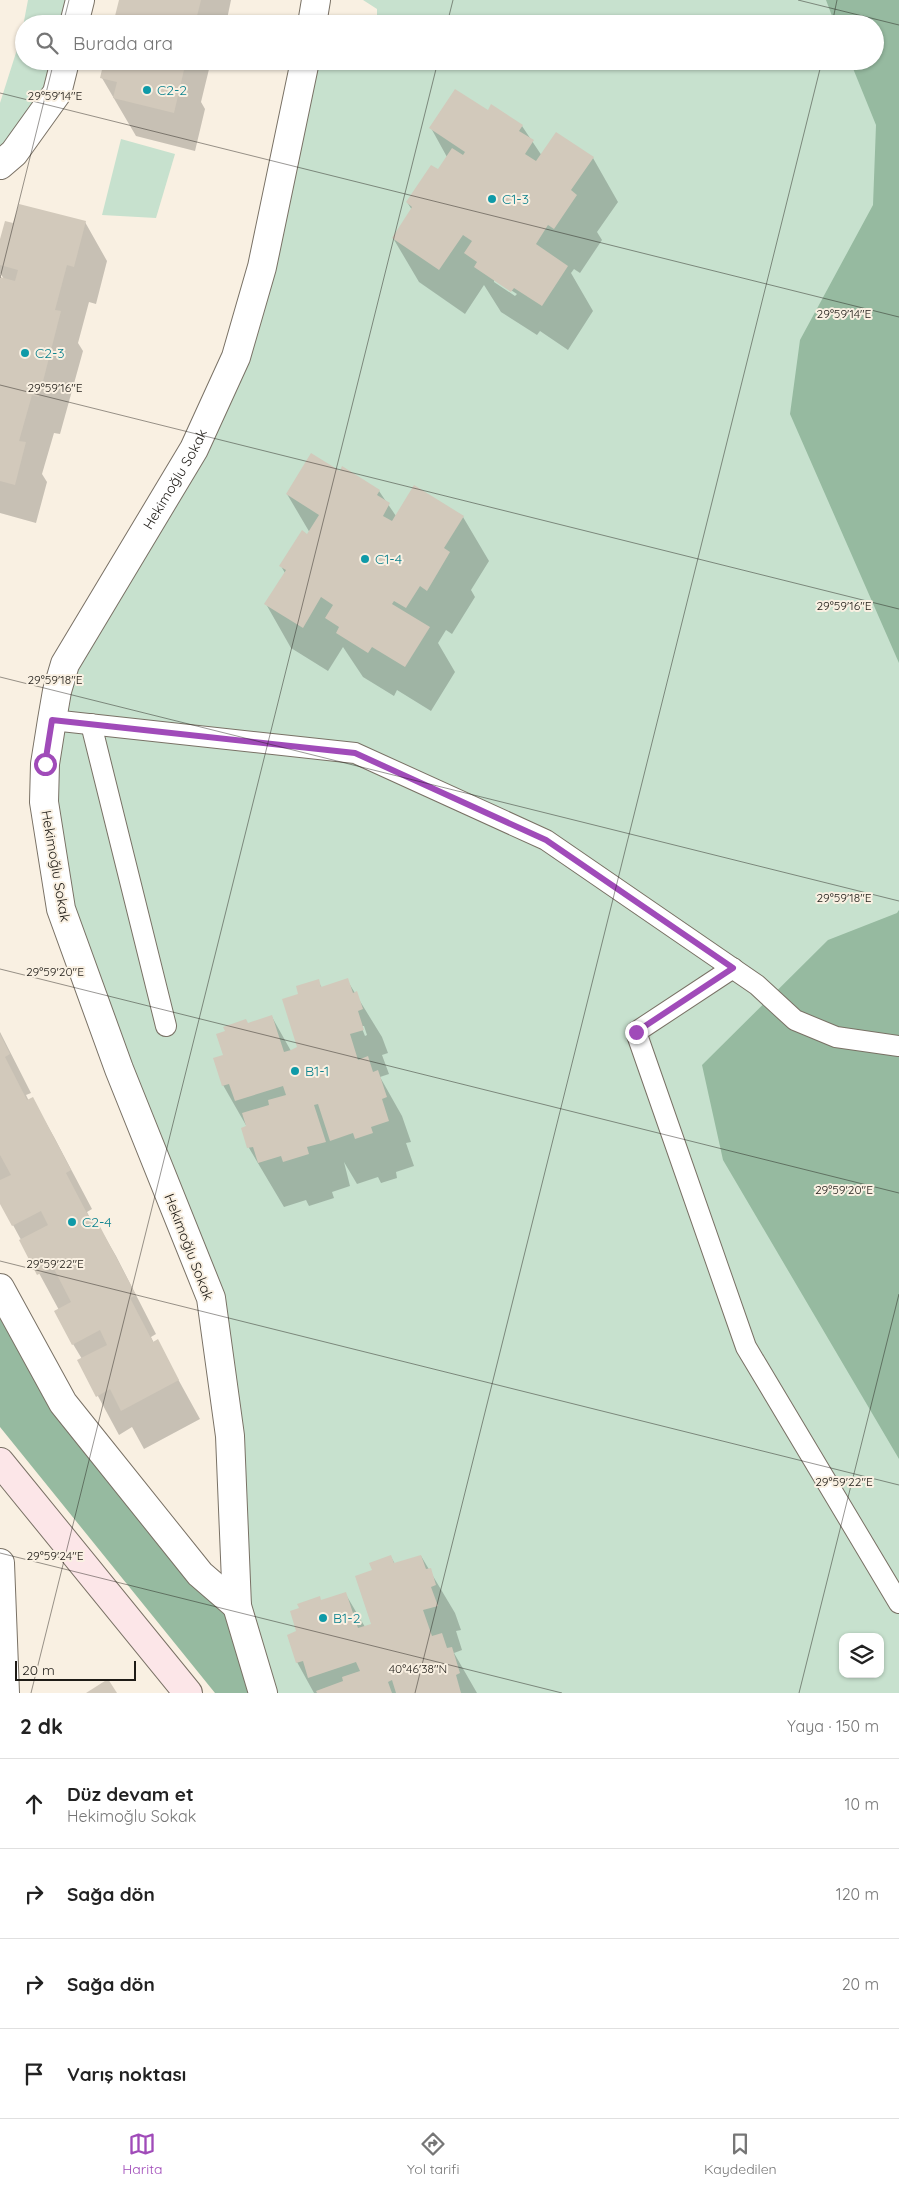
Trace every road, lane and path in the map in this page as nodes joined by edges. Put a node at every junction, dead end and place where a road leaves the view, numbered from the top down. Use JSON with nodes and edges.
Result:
{"nodes":[{"id":1,"x":80,"y":0,"type":"edge"},
{"id":2,"x":316,"y":0,"type":"edge"},
{"id":3,"x":76,"y":15,"type":"edge"},
{"id":4,"x":314,"y":15,"type":"edge"},
{"id":5,"x":63,"y":70,"type":"edge"},
{"id":6,"x":303,"y":70,"type":"edge"},
{"id":7,"x":0,"y":165,"type":"edge"},
{"id":8,"x":52,"y":720,"type":"junction"},
{"id":9,"x":91,"y":724,"type":"junction"},
{"id":10,"x":733,"y":968,"type":"junction"},
{"id":11,"x":166,"y":1026,"type":"dead end"},
{"id":12,"x":899,"y":1046,"type":"edge"},
{"id":13,"x":0,"y":1288,"type":"edge"},
{"id":14,"x":0,"y":1462,"type":"edge"},
{"id":15,"x":0,"y":1563,"type":"edge"},
{"id":16,"x":899,"y":1603,"type":"edge"},
{"id":17,"x":237,"y":1606,"type":"junction"},
{"id":18,"x":5,"y":1693,"type":"edge"},
{"id":19,"x":188,"y":1693,"type":"edge"},
{"id":20,"x":263,"y":1693,"type":"edge"}],
"edges":[{"from":1,"to":3,"type":"street"},
{"from":2,"to":4,"type":"street"},
{"from":5,"to":7,"type":"street"},
{"from":6,"to":8,"type":"street","name":"Hekimoğlu Sokak"},
{"from":8,"to":9,"type":"lane"},
{"from":8,"to":17,"type":"street","name":"Hekimoğlu Sokak"},
{"from":9,"to":10,"type":"lane"},
{"from":9,"to":11,"type":"lane"},
{"from":10,"to":12,"type":"lane"},
{"from":10,"to":16,"type":"lane"},
{"from":13,"to":17,"type":"street"},
{"from":14,"to":19,"type":"street"},
{"from":15,"to":18,"type":"street"},
{"from":17,"to":20,"type":"street","name":"Hekimoğlu Sokak"}]}
